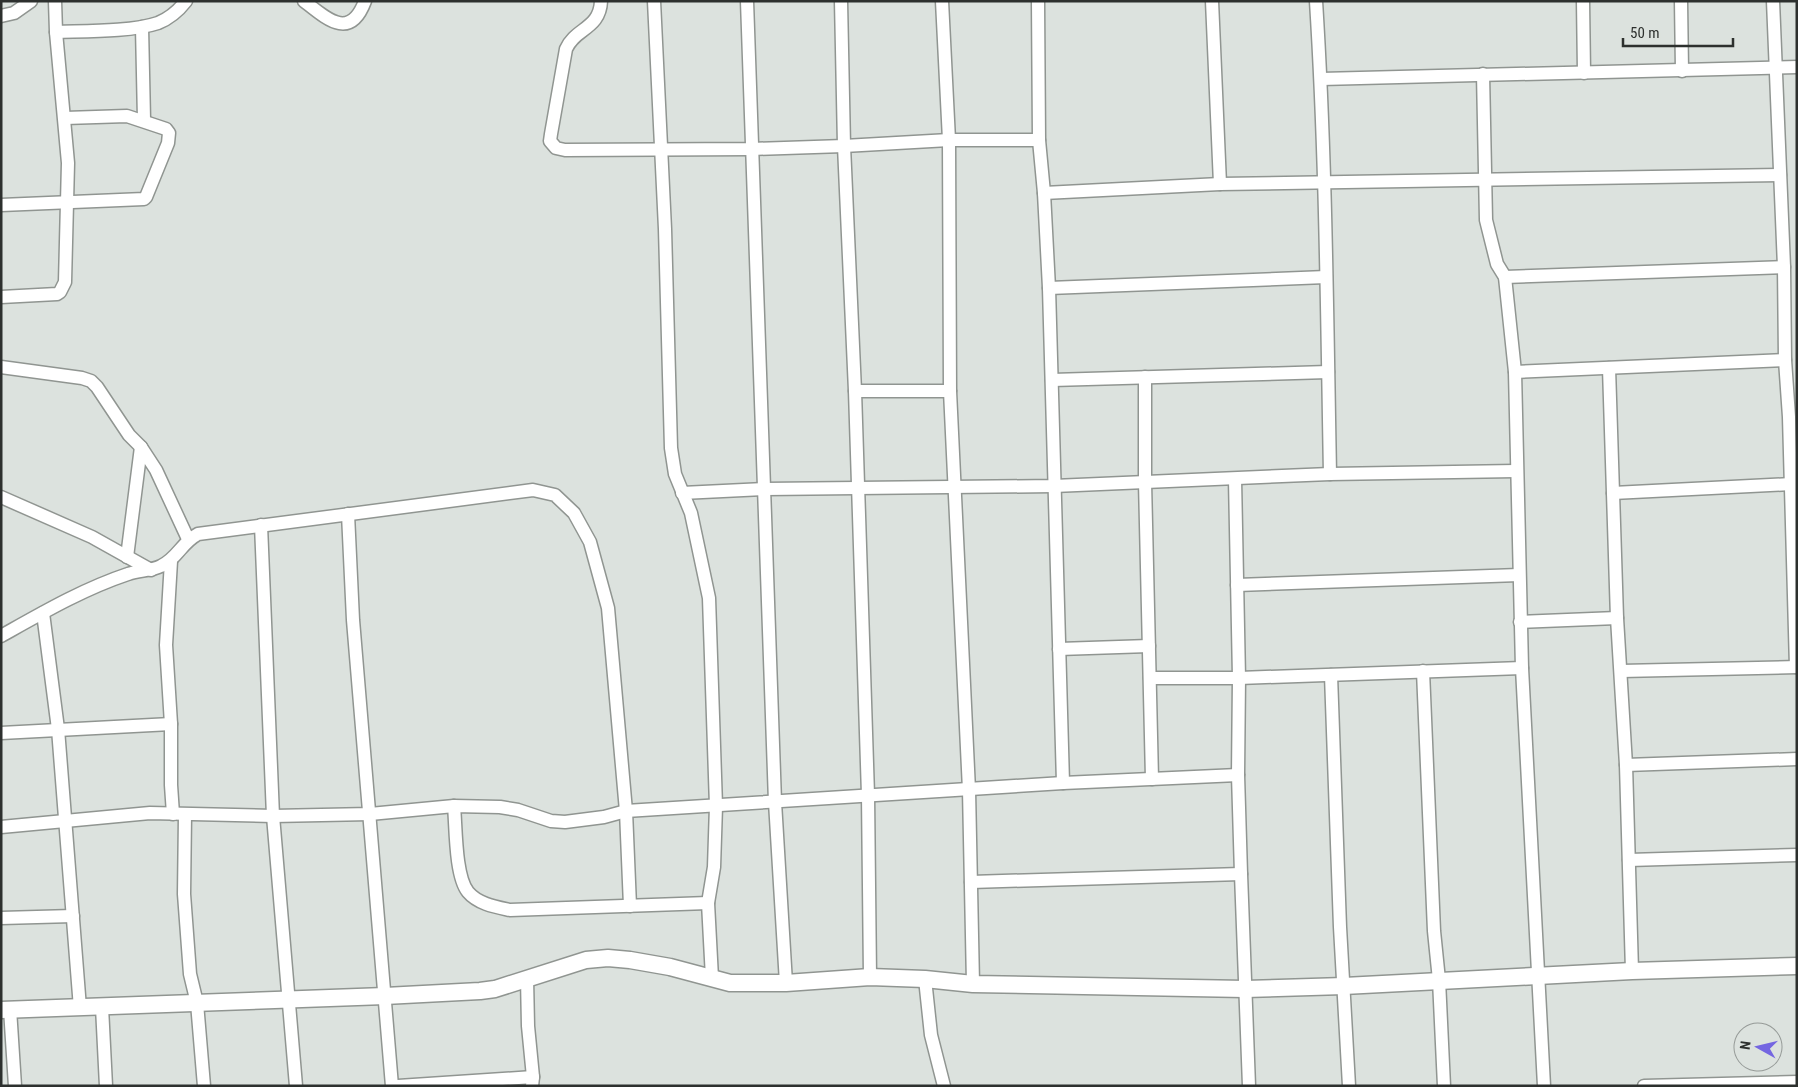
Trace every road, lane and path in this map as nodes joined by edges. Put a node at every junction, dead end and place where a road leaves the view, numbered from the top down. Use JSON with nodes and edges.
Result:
{"nodes":[{"id":1,"x":32,"y":1,"type":"edge"},
{"id":2,"x":55,"y":1,"type":"edge"},
{"id":3,"x":186,"y":1,"type":"edge"},
{"id":4,"x":304,"y":1,"type":"edge"},
{"id":5,"x":365,"y":1,"type":"edge"},
{"id":6,"x":601,"y":1,"type":"edge"},
{"id":7,"x":654,"y":1,"type":"edge"},
{"id":8,"x":746,"y":1,"type":"edge"},
{"id":9,"x":841,"y":1,"type":"edge"},
{"id":10,"x":942,"y":1,"type":"edge"},
{"id":11,"x":1038,"y":1,"type":"edge"},
{"id":12,"x":1212,"y":1,"type":"edge"},
{"id":13,"x":1316,"y":1,"type":"edge"},
{"id":14,"x":1583,"y":1,"type":"edge"},
{"id":15,"x":1681,"y":1,"type":"edge"},
{"id":16,"x":1773,"y":1,"type":"edge"},
{"id":17,"x":1,"y":16,"type":"edge"},
{"id":18,"x":142,"y":27,"type":"junction"},
{"id":19,"x":56,"y":32,"type":"junction"},
{"id":20,"x":1797,"y":67,"type":"edge"},
{"id":21,"x":1775,"y":68,"type":"junction"},
{"id":22,"x":1682,"y":71,"type":"junction"},
{"id":23,"x":1584,"y":73,"type":"junction"},
{"id":24,"x":1482,"y":74,"type":"junction"},
{"id":25,"x":1321,"y":79,"type":"junction"},
{"id":26,"x":65,"y":118,"type":"junction"},
{"id":27,"x":144,"y":120,"type":"junction"},
{"id":28,"x":949,"y":140,"type":"junction"},
{"id":29,"x":1039,"y":140,"type":"junction"},
{"id":30,"x":844,"y":146,"type":"junction"},
{"id":31,"x":752,"y":149,"type":"junction"},
{"id":32,"x":661,"y":150,"type":"junction"},
{"id":33,"x":1780,"y":175,"type":"junction"},
{"id":34,"x":1485,"y":180,"type":"junction"},
{"id":35,"x":1324,"y":183,"type":"junction"},
{"id":36,"x":1220,"y":184,"type":"junction"},
{"id":37,"x":1044,"y":193,"type":"junction"},
{"id":38,"x":67,"y":201,"type":"junction"},
{"id":39,"x":1,"y":205,"type":"edge"},
{"id":40,"x":1784,"y":267,"type":"junction"},
{"id":41,"x":1326,"y":277,"type":"junction"},
{"id":42,"x":1505,"y":277,"type":"junction"},
{"id":43,"x":1049,"y":288,"type":"junction"},
{"id":44,"x":1,"y":297,"type":"edge"},
{"id":45,"x":1785,"y":360,"type":"junction"},
{"id":46,"x":1,"y":367,"type":"edge"},
{"id":47,"x":1609,"y":368,"type":"junction"},
{"id":48,"x":1328,"y":372,"type":"junction"},
{"id":49,"x":1514,"y":372,"type":"junction"},
{"id":50,"x":1144,"y":377,"type":"junction"},
{"id":51,"x":1052,"y":380,"type":"junction"},
{"id":52,"x":950,"y":391,"type":"junction"},
{"id":53,"x":855,"y":392,"type":"junction"},
{"id":54,"x":1793,"y":417,"type":"edge"},
{"id":55,"x":141,"y":447,"type":"junction"},
{"id":56,"x":1516,"y":471,"type":"junction"},
{"id":57,"x":1330,"y":474,"type":"junction"},
{"id":58,"x":1235,"y":480,"type":"junction"},
{"id":59,"x":1145,"y":482,"type":"junction"},
{"id":60,"x":1791,"y":484,"type":"junction"},
{"id":61,"x":1054,"y":486,"type":"junction"},
{"id":62,"x":954,"y":487,"type":"junction"},
{"id":63,"x":858,"y":488,"type":"junction"},
{"id":64,"x":765,"y":489,"type":"junction"},
{"id":65,"x":1613,"y":493,"type":"junction"},
{"id":66,"x":682,"y":494,"type":"junction"},
{"id":67,"x":1,"y":498,"type":"edge"},
{"id":68,"x":348,"y":514,"type":"junction"},
{"id":69,"x":261,"y":525,"type":"junction"},
{"id":70,"x":188,"y":539,"type":"junction"},
{"id":71,"x":127,"y":557,"type":"junction"},
{"id":72,"x":170,"y":561,"type":"junction"},
{"id":73,"x":151,"y":570,"type":"junction"},
{"id":74,"x":1519,"y":575,"type":"junction"},
{"id":75,"x":1237,"y":585,"type":"junction"},
{"id":76,"x":43,"y":612,"type":"junction"},
{"id":77,"x":1617,"y":618,"type":"junction"},
{"id":78,"x":1520,"y":622,"type":"junction"},
{"id":79,"x":1,"y":636,"type":"edge"},
{"id":80,"x":1149,"y":646,"type":"junction"},
{"id":81,"x":1059,"y":649,"type":"junction"},
{"id":82,"x":1796,"y":667,"type":"edge"},
{"id":83,"x":1522,"y":668,"type":"junction"},
{"id":84,"x":1423,"y":671,"type":"junction"},
{"id":85,"x":1621,"y":671,"type":"junction"},
{"id":86,"x":1331,"y":674,"type":"junction"},
{"id":87,"x":1150,"y":678,"type":"junction"},
{"id":88,"x":1239,"y":678,"type":"junction"},
{"id":89,"x":171,"y":724,"type":"junction"},
{"id":90,"x":58,"y":729,"type":"junction"},
{"id":91,"x":1,"y":733,"type":"edge"},
{"id":92,"x":1797,"y":760,"type":"edge"},
{"id":93,"x":1626,"y":765,"type":"junction"},
{"id":94,"x":1238,"y":775,"type":"junction"},
{"id":95,"x":1152,"y":779,"type":"junction"},
{"id":96,"x":1063,"y":783,"type":"junction"},
{"id":97,"x":969,"y":790,"type":"junction"},
{"id":98,"x":868,"y":795,"type":"junction"},
{"id":99,"x":775,"y":802,"type":"junction"},
{"id":100,"x":454,"y":806,"type":"junction"},
{"id":101,"x":716,"y":806,"type":"junction"},
{"id":102,"x":626,"y":811,"type":"junction"},
{"id":103,"x":370,"y":814,"type":"junction"},
{"id":104,"x":179,"y":815,"type":"junction"},
{"id":105,"x":273,"y":816,"type":"junction"},
{"id":106,"x":66,"y":820,"type":"junction"},
{"id":107,"x":1,"y":826,"type":"edge"},
{"id":108,"x":1797,"y":854,"type":"edge"},
{"id":109,"x":1629,"y":860,"type":"junction"},
{"id":110,"x":1241,"y":874,"type":"junction"},
{"id":111,"x":970,"y":882,"type":"junction"},
{"id":112,"x":708,"y":903,"type":"junction"},
{"id":113,"x":630,"y":906,"type":"junction"},
{"id":114,"x":73,"y":916,"type":"junction"},
{"id":115,"x":1,"y":918,"type":"edge"},
{"id":116,"x":1797,"y":966,"type":"edge"},
{"id":117,"x":1632,"y":971,"type":"junction"},
{"id":118,"x":1538,"y":975,"type":"junction"},
{"id":119,"x":870,"y":977,"type":"junction"},
{"id":120,"x":527,"y":978,"type":"junction"},
{"id":121,"x":712,"y":978,"type":"junction"},
{"id":122,"x":925,"y":979,"type":"junction"},
{"id":123,"x":1439,"y":980,"type":"junction"},
{"id":124,"x":786,"y":983,"type":"junction"},
{"id":125,"x":972,"y":984,"type":"junction"},
{"id":126,"x":1344,"y":986,"type":"junction"},
{"id":127,"x":1245,"y":989,"type":"junction"},
{"id":128,"x":385,"y":996,"type":"junction"},
{"id":129,"x":289,"y":999,"type":"junction"},
{"id":130,"x":197,"y":1003,"type":"junction"},
{"id":131,"x":102,"y":1007,"type":"junction"},
{"id":132,"x":80,"y":1008,"type":"junction"},
{"id":133,"x":6,"y":1010,"type":"edge"},
{"id":134,"x":532,"y":1081,"type":"edge"},
{"id":135,"x":1797,"y":1082,"type":"edge"},
{"id":136,"x":15,"y":1086,"type":"edge"},
{"id":137,"x":106,"y":1086,"type":"edge"},
{"id":138,"x":204,"y":1086,"type":"edge"},
{"id":139,"x":296,"y":1086,"type":"edge"},
{"id":140,"x":392,"y":1086,"type":"edge"},
{"id":141,"x":398,"y":1086,"type":"edge"},
{"id":142,"x":944,"y":1086,"type":"edge"},
{"id":143,"x":1249,"y":1086,"type":"edge"},
{"id":144,"x":1349,"y":1086,"type":"edge"},
{"id":145,"x":1444,"y":1086,"type":"edge"},
{"id":146,"x":1544,"y":1086,"type":"edge"},
{"id":147,"x":1644,"y":1086,"type":"edge"}],
"edges":[{"from":1,"to":17,"type":"street"},
{"from":2,"to":19,"type":"street"},
{"from":3,"to":18,"type":"street"},
{"from":4,"to":5,"type":"street"},
{"from":6,"to":32,"type":"street"},
{"from":7,"to":32,"type":"street"},
{"from":8,"to":31,"type":"street"},
{"from":9,"to":30,"type":"street"},
{"from":10,"to":28,"type":"street"},
{"from":11,"to":29,"type":"street"},
{"from":12,"to":36,"type":"street"},
{"from":13,"to":25,"type":"street"},
{"from":14,"to":23,"type":"street"},
{"from":15,"to":22,"type":"street"},
{"from":16,"to":21,"type":"street"},
{"from":18,"to":19,"type":"street"},
{"from":18,"to":27,"type":"street"},
{"from":19,"to":26,"type":"street"},
{"from":20,"to":21,"type":"street"},
{"from":21,"to":22,"type":"street"},
{"from":21,"to":33,"type":"street"},
{"from":22,"to":23,"type":"street"},
{"from":23,"to":24,"type":"street"},
{"from":24,"to":25,"type":"street"},
{"from":24,"to":34,"type":"street"},
{"from":25,"to":35,"type":"street"},
{"from":26,"to":27,"type":"street"},
{"from":26,"to":38,"type":"street"},
{"from":27,"to":38,"type":"street"},
{"from":28,"to":29,"type":"street"},
{"from":28,"to":30,"type":"street"},
{"from":28,"to":52,"type":"street"},
{"from":29,"to":37,"type":"street"},
{"from":30,"to":31,"type":"street"},
{"from":30,"to":53,"type":"street"},
{"from":31,"to":32,"type":"street"},
{"from":31,"to":64,"type":"street"},
{"from":32,"to":66,"type":"street"},
{"from":33,"to":34,"type":"street"},
{"from":33,"to":40,"type":"street"},
{"from":34,"to":35,"type":"street"},
{"from":34,"to":42,"type":"street"},
{"from":35,"to":36,"type":"street"},
{"from":35,"to":41,"type":"street"},
{"from":36,"to":37,"type":"street"},
{"from":37,"to":43,"type":"street"},
{"from":38,"to":39,"type":"street"},
{"from":38,"to":44,"type":"street"},
{"from":40,"to":42,"type":"street"},
{"from":40,"to":45,"type":"street"},
{"from":41,"to":43,"type":"street"},
{"from":41,"to":48,"type":"street"},
{"from":42,"to":49,"type":"street"},
{"from":43,"to":51,"type":"street"},
{"from":45,"to":47,"type":"street"},
{"from":45,"to":54,"type":"street"},
{"from":46,"to":55,"type":"street"},
{"from":47,"to":49,"type":"street"},
{"from":47,"to":65,"type":"street"},
{"from":48,"to":50,"type":"street"},
{"from":48,"to":57,"type":"street"},
{"from":49,"to":56,"type":"street"},
{"from":50,"to":51,"type":"street"},
{"from":50,"to":59,"type":"street"},
{"from":51,"to":61,"type":"street"},
{"from":52,"to":53,"type":"street"},
{"from":52,"to":62,"type":"street"},
{"from":53,"to":63,"type":"street"},
{"from":54,"to":60,"type":"street"},
{"from":55,"to":70,"type":"street"},
{"from":55,"to":71,"type":"street"},
{"from":56,"to":57,"type":"street"},
{"from":56,"to":74,"type":"street"},
{"from":57,"to":58,"type":"street"},
{"from":58,"to":59,"type":"street"},
{"from":58,"to":75,"type":"street"},
{"from":59,"to":61,"type":"street"},
{"from":59,"to":80,"type":"street"},
{"from":60,"to":65,"type":"street"},
{"from":60,"to":82,"type":"street"},
{"from":61,"to":62,"type":"street"},
{"from":61,"to":81,"type":"street"},
{"from":62,"to":63,"type":"street"},
{"from":62,"to":97,"type":"street"},
{"from":63,"to":64,"type":"street"},
{"from":63,"to":98,"type":"street"},
{"from":64,"to":66,"type":"street"},
{"from":64,"to":99,"type":"street"},
{"from":65,"to":77,"type":"street"},
{"from":66,"to":101,"type":"street"},
{"from":67,"to":71,"type":"street"},
{"from":68,"to":69,"type":"street"},
{"from":68,"to":102,"type":"street"},
{"from":68,"to":103,"type":"street"},
{"from":69,"to":70,"type":"street"},
{"from":69,"to":105,"type":"street"},
{"from":70,"to":72,"type":"street"},
{"from":71,"to":73,"type":"street"},
{"from":72,"to":73,"type":"street"},
{"from":72,"to":89,"type":"street"},
{"from":73,"to":76,"type":"street"},
{"from":74,"to":75,"type":"street"},
{"from":74,"to":78,"type":"street"},
{"from":75,"to":88,"type":"street"},
{"from":76,"to":79,"type":"street"},
{"from":76,"to":90,"type":"street"},
{"from":77,"to":78,"type":"street"},
{"from":77,"to":85,"type":"street"},
{"from":78,"to":83,"type":"street"},
{"from":80,"to":81,"type":"street"},
{"from":80,"to":87,"type":"street"},
{"from":81,"to":96,"type":"street"},
{"from":82,"to":85,"type":"street"},
{"from":83,"to":84,"type":"street"},
{"from":83,"to":118,"type":"street"},
{"from":84,"to":86,"type":"street"},
{"from":84,"to":123,"type":"street"},
{"from":85,"to":93,"type":"street"},
{"from":86,"to":88,"type":"street"},
{"from":86,"to":126,"type":"street"},
{"from":87,"to":88,"type":"street"},
{"from":87,"to":95,"type":"street"},
{"from":88,"to":94,"type":"street"},
{"from":89,"to":90,"type":"street"},
{"from":89,"to":104,"type":"street"},
{"from":90,"to":91,"type":"street"},
{"from":90,"to":106,"type":"street"},
{"from":92,"to":93,"type":"street"},
{"from":93,"to":109,"type":"street"},
{"from":94,"to":95,"type":"street"},
{"from":94,"to":110,"type":"street"},
{"from":95,"to":96,"type":"street"},
{"from":96,"to":97,"type":"street"},
{"from":97,"to":98,"type":"street"},
{"from":97,"to":111,"type":"street"},
{"from":98,"to":99,"type":"street"},
{"from":98,"to":119,"type":"street"},
{"from":99,"to":101,"type":"street"},
{"from":99,"to":124,"type":"street"},
{"from":100,"to":102,"type":"street"},
{"from":100,"to":103,"type":"street"},
{"from":100,"to":113,"type":"street"},
{"from":101,"to":102,"type":"street"},
{"from":101,"to":112,"type":"street"},
{"from":102,"to":113,"type":"street"},
{"from":103,"to":105,"type":"street"},
{"from":103,"to":128,"type":"street"},
{"from":104,"to":105,"type":"street"},
{"from":104,"to":106,"type":"street"},
{"from":104,"to":130,"type":"street"},
{"from":105,"to":129,"type":"street"},
{"from":106,"to":107,"type":"street"},
{"from":106,"to":114,"type":"street"},
{"from":108,"to":109,"type":"street"},
{"from":109,"to":117,"type":"street"},
{"from":110,"to":111,"type":"street"},
{"from":110,"to":127,"type":"street"},
{"from":111,"to":125,"type":"street"},
{"from":112,"to":113,"type":"street"},
{"from":112,"to":121,"type":"street"},
{"from":114,"to":115,"type":"street"},
{"from":114,"to":132,"type":"street"},
{"from":116,"to":117,"type":"street"},
{"from":117,"to":118,"type":"street"},
{"from":118,"to":123,"type":"street"},
{"from":118,"to":146,"type":"street"},
{"from":119,"to":122,"type":"street"},
{"from":119,"to":124,"type":"street"},
{"from":120,"to":121,"type":"street"},
{"from":120,"to":128,"type":"street"},
{"from":120,"to":134,"type":"street"},
{"from":121,"to":124,"type":"street"},
{"from":122,"to":125,"type":"street"},
{"from":122,"to":142,"type":"street"},
{"from":123,"to":126,"type":"street"},
{"from":123,"to":145,"type":"street"},
{"from":125,"to":127,"type":"street"},
{"from":126,"to":127,"type":"street"},
{"from":126,"to":144,"type":"street"},
{"from":127,"to":143,"type":"street"},
{"from":128,"to":129,"type":"street"},
{"from":128,"to":140,"type":"street"},
{"from":129,"to":130,"type":"street"},
{"from":129,"to":139,"type":"street"},
{"from":130,"to":131,"type":"street"},
{"from":130,"to":138,"type":"street"},
{"from":131,"to":132,"type":"street"},
{"from":131,"to":137,"type":"street"},
{"from":132,"to":133,"type":"street"},
{"from":133,"to":136,"type":"street"},
{"from":134,"to":141,"type":"street"},
{"from":135,"to":147,"type":"street"}]}
